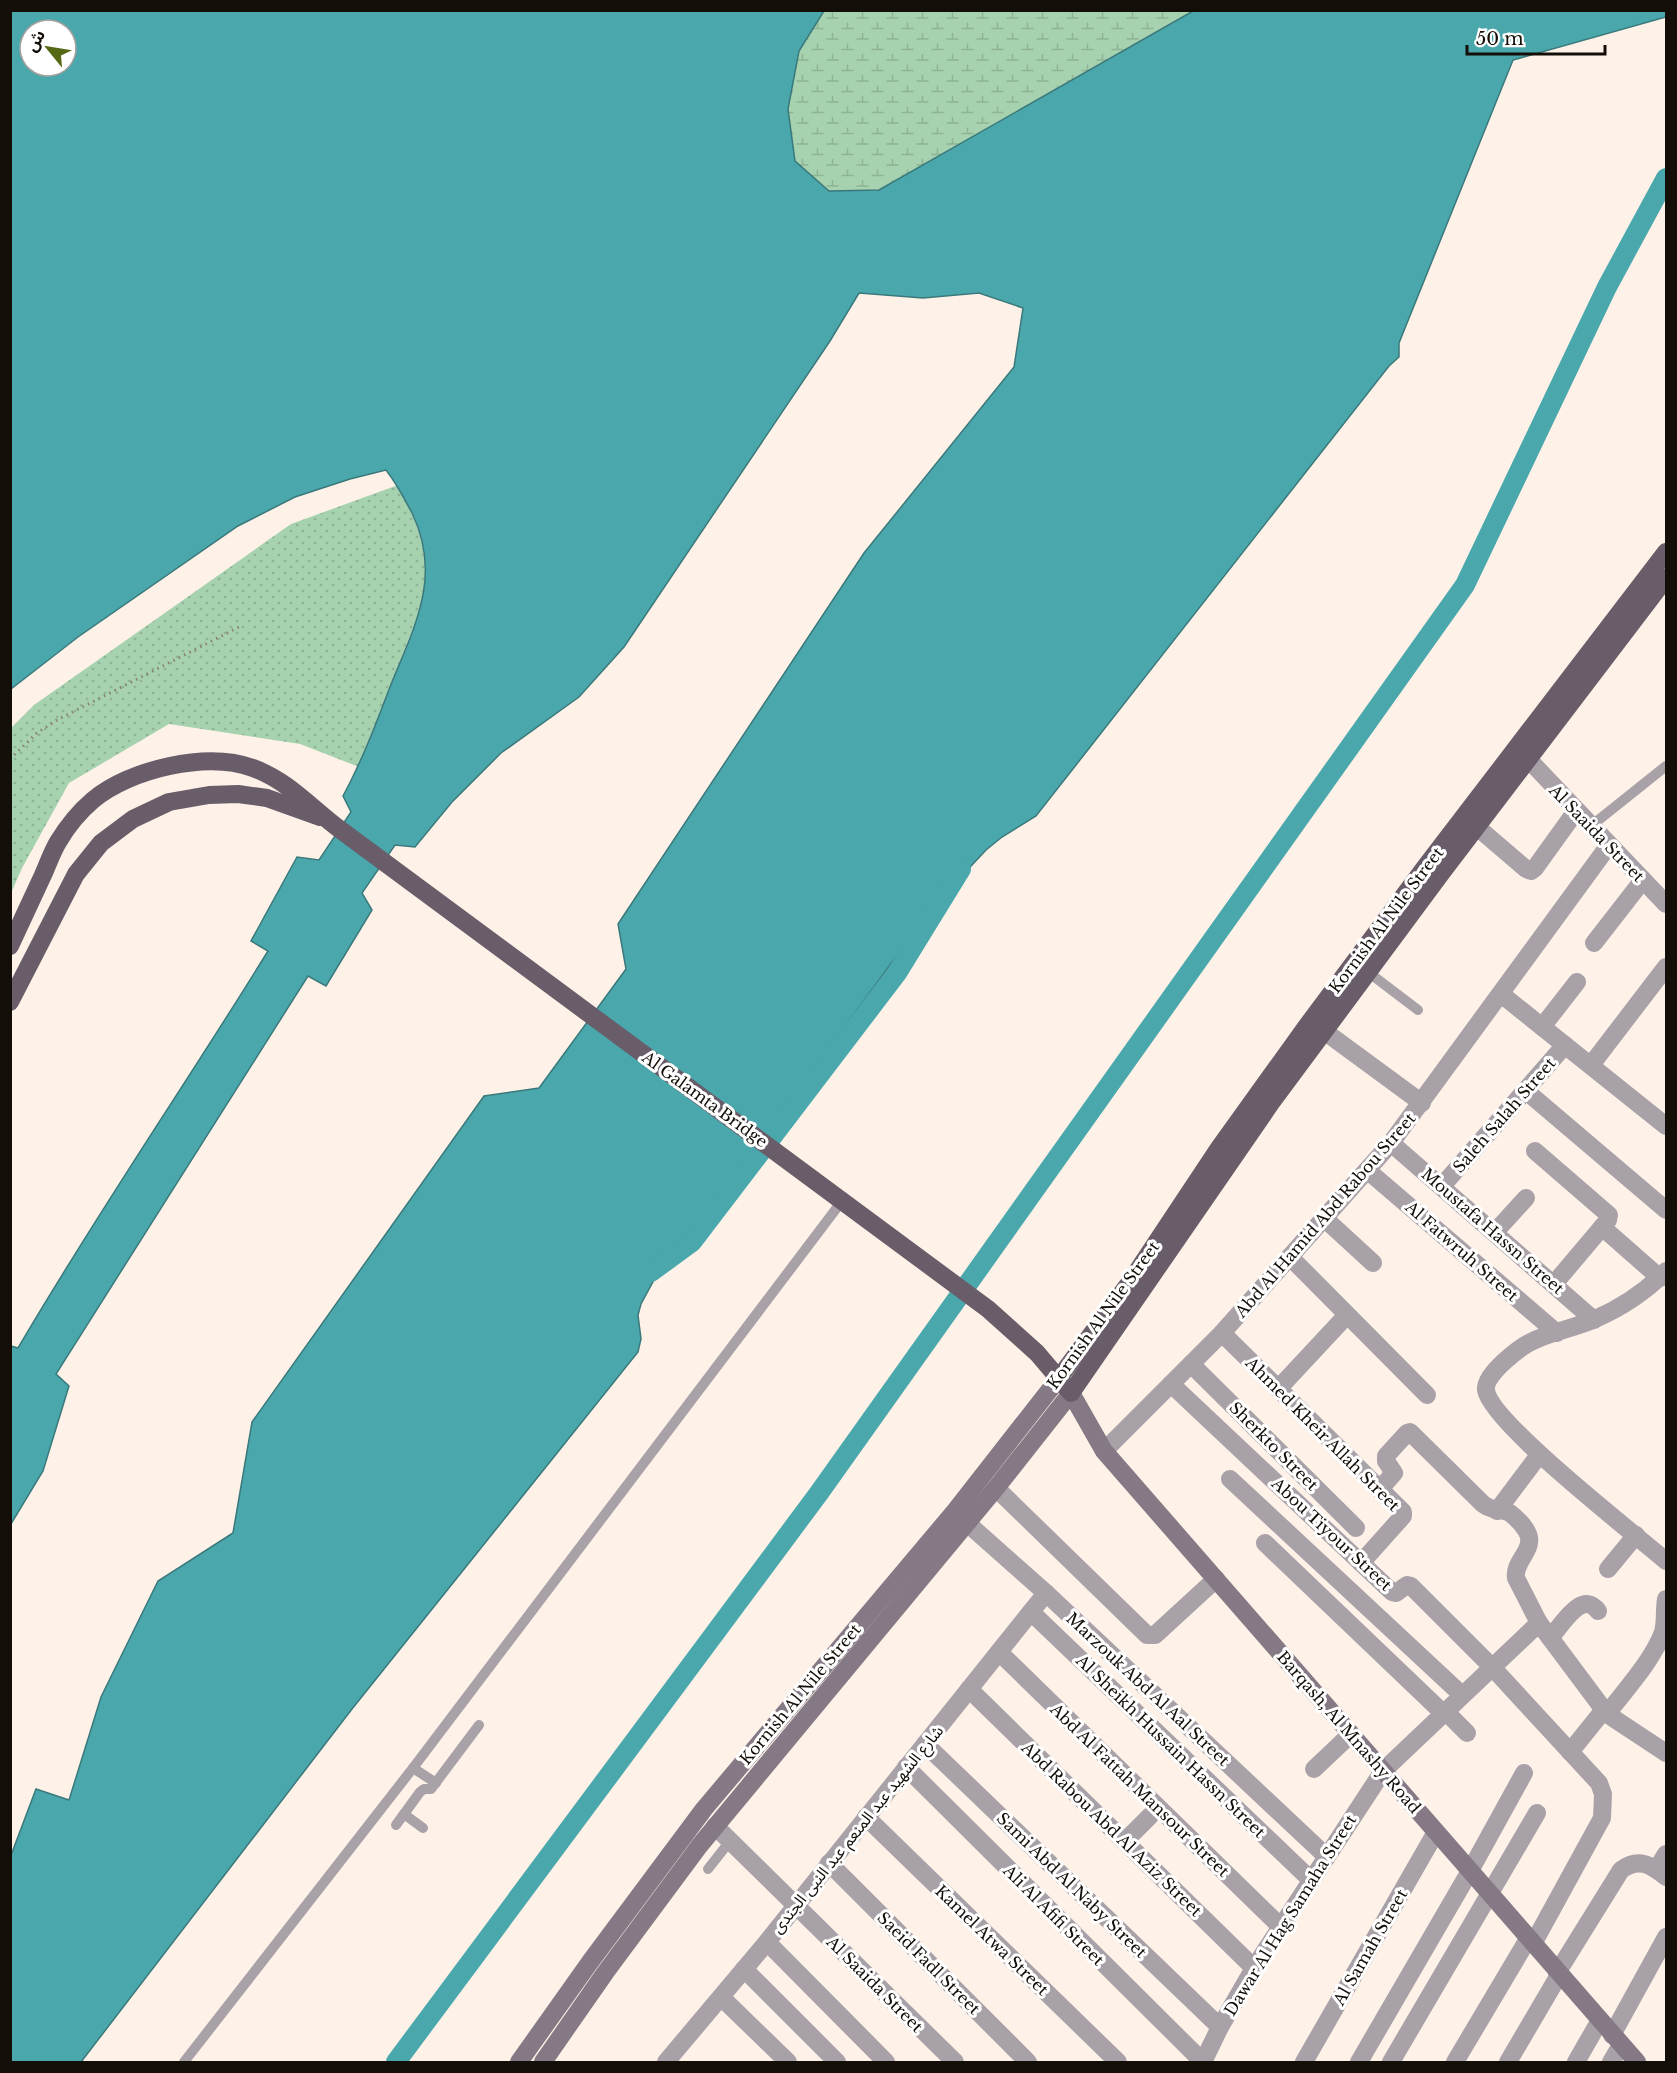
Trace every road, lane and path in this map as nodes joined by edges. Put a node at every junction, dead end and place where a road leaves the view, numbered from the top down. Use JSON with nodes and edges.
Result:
{"nodes":[{"id":1,"x":1666,"y":552,"type":"edge"},
{"id":2,"x":1666,"y":578,"type":"edge"},
{"id":3,"x":239,"y":627,"type":"dead end"},
{"id":4,"x":1550,"y":718,"type":"junction"},
{"id":5,"x":10,"y":759,"type":"edge"},
{"id":6,"x":1529,"y":760,"type":"junction"},
{"id":7,"x":1666,"y":766,"type":"edge"},
{"id":8,"x":1576,"y":811,"type":"junction"},
{"id":9,"x":332,"y":824,"type":"junction"},
{"id":10,"x":1591,"y":826,"type":"junction"},
{"id":11,"x":1477,"y":827,"type":"junction"},
{"id":12,"x":1609,"y":845,"type":"junction"},
{"id":13,"x":1643,"y":880,"type":"junction"},
{"id":14,"x":1666,"y":904,"type":"edge"},
{"id":15,"x":1594,"y":943,"type":"dead end"},
{"id":16,"x":10,"y":946,"type":"edge"},
{"id":17,"x":1666,"y":967,"type":"edge"},
{"id":18,"x":1368,"y":972,"type":"junction"},
{"id":19,"x":1577,"y":982,"type":"dead end"},
{"id":20,"x":1501,"y":994,"type":"junction"},
{"id":21,"x":10,"y":1002,"type":"edge"},
{"id":22,"x":1418,"y":1010,"type":"dead end"},
{"id":23,"x":1542,"y":1027,"type":"junction"},
{"id":24,"x":1324,"y":1031,"type":"junction"},
{"id":25,"x":1565,"y":1045,"type":"junction"},
{"id":26,"x":1591,"y":1065,"type":"junction"},
{"id":27,"x":1526,"y":1091,"type":"junction"},
{"id":28,"x":1422,"y":1104,"type":"junction"},
{"id":29,"x":1666,"y":1126,"type":"edge"},
{"id":30,"x":1391,"y":1143,"type":"junction"},
{"id":31,"x":1535,"y":1151,"type":"dead end"},
{"id":32,"x":1367,"y":1170,"type":"junction"},
{"id":33,"x":1442,"y":1186,"type":"junction"},
{"id":34,"x":1526,"y":1198,"type":"dead end"},
{"id":35,"x":842,"y":1201,"type":"junction"},
{"id":36,"x":1666,"y":1210,"type":"edge"},
{"id":37,"x":1324,"y":1218,"type":"junction"},
{"id":38,"x":1602,"y":1227,"type":"junction"},
{"id":39,"x":1495,"y":1232,"type":"junction"},
{"id":40,"x":1290,"y":1257,"type":"junction"},
{"id":41,"x":1373,"y":1263,"type":"dead end"},
{"id":42,"x":1663,"y":1275,"type":"edge"},
{"id":43,"x":1554,"y":1284,"type":"junction"},
{"id":44,"x":1347,"y":1315,"type":"junction"},
{"id":45,"x":1594,"y":1320,"type":"junction"},
{"id":46,"x":1222,"y":1333,"type":"junction"},
{"id":47,"x":1557,"y":1333,"type":"junction"},
{"id":48,"x":1191,"y":1364,"type":"junction"},
{"id":49,"x":1059,"y":1378,"type":"junction"},
{"id":50,"x":1171,"y":1384,"type":"junction"},
{"id":51,"x":1278,"y":1389,"type":"junction"},
{"id":52,"x":1071,"y":1394,"type":"junction"},
{"id":53,"x":1427,"y":1395,"type":"dead end"},
{"id":54,"x":1104,"y":1451,"type":"junction"},
{"id":55,"x":1539,"y":1455,"type":"junction"},
{"id":56,"x":1230,"y":1479,"type":"dead end"},
{"id":57,"x":996,"y":1488,"type":"junction"},
{"id":58,"x":1380,"y":1489,"type":"junction"},
{"id":59,"x":1497,"y":1511,"type":"junction"},
{"id":60,"x":968,"y":1523,"type":"junction"},
{"id":61,"x":1356,"y":1528,"type":"dead end"},
{"id":62,"x":1636,"y":1535,"type":"junction"},
{"id":63,"x":1265,"y":1544,"type":"dead end"},
{"id":64,"x":1666,"y":1560,"type":"edge"},
{"id":65,"x":1361,"y":1563,"type":"junction"},
{"id":66,"x":1608,"y":1569,"type":"dead end"},
{"id":67,"x":1216,"y":1579,"type":"junction"},
{"id":68,"x":900,"y":1591,"type":"junction"},
{"id":69,"x":1046,"y":1593,"type":"junction"},
{"id":70,"x":1666,"y":1599,"type":"edge"},
{"id":71,"x":1598,"y":1611,"type":"dead end"},
{"id":72,"x":1031,"y":1612,"type":"junction"},
{"id":73,"x":1545,"y":1631,"type":"junction"},
{"id":74,"x":999,"y":1652,"type":"junction"},
{"id":75,"x":1492,"y":1667,"type":"junction"},
{"id":76,"x":969,"y":1689,"type":"junction"},
{"id":77,"x":1462,"y":1695,"type":"junction"},
{"id":78,"x":1444,"y":1712,"type":"junction"},
{"id":79,"x":1605,"y":1712,"type":"junction"},
{"id":80,"x":479,"y":1725,"type":"dead end"},
{"id":81,"x":1467,"y":1733,"type":"dead end"},
{"id":82,"x":1351,"y":1734,"type":"junction"},
{"id":83,"x":925,"y":1744,"type":"junction"},
{"id":84,"x":1570,"y":1752,"type":"junction"},
{"id":85,"x":1666,"y":1753,"type":"edge"},
{"id":86,"x":906,"y":1767,"type":"junction"},
{"id":87,"x":413,"y":1768,"type":"junction"},
{"id":88,"x":1314,"y":1769,"type":"dead end"},
{"id":89,"x":1383,"y":1771,"type":"junction"},
{"id":90,"x":1524,"y":1773,"type":"dead end"},
{"id":91,"x":436,"y":1783,"type":"junction"},
{"id":92,"x":722,"y":1786,"type":"junction"},
{"id":93,"x":737,"y":1800,"type":"junction"},
{"id":94,"x":384,"y":1805,"type":"junction"},
{"id":95,"x":1537,"y":1813,"type":"dead end"},
{"id":96,"x":1150,"y":1816,"type":"dead end"},
{"id":97,"x":866,"y":1817,"type":"junction"},
{"id":98,"x":401,"y":1819,"type":"junction"},
{"id":99,"x":715,"y":1826,"type":"junction"},
{"id":100,"x":423,"y":1828,"type":"dead end"},
{"id":101,"x":1436,"y":1832,"type":"junction"},
{"id":102,"x":1125,"y":1841,"type":"junction"},
{"id":103,"x":730,"y":1842,"type":"junction"},
{"id":104,"x":1326,"y":1856,"type":"junction"},
{"id":105,"x":829,"y":1863,"type":"junction"},
{"id":106,"x":1663,"y":1867,"type":"edge"},
{"id":107,"x":708,"y":1869,"type":"dead end"},
{"id":108,"x":1470,"y":1871,"type":"junction"},
{"id":109,"x":1311,"y":1880,"type":"junction"},
{"id":110,"x":1490,"y":1894,"type":"junction"},
{"id":111,"x":796,"y":1906,"type":"junction"},
{"id":112,"x":1281,"y":1927,"type":"junction"},
{"id":113,"x":1666,"y":1937,"type":"edge"},
{"id":114,"x":1530,"y":1941,"type":"junction"},
{"id":115,"x":767,"y":1942,"type":"junction"},
{"id":116,"x":1254,"y":1968,"type":"junction"},
{"id":117,"x":744,"y":1969,"type":"junction"},
{"id":118,"x":1558,"y":1974,"type":"junction"},
{"id":119,"x":722,"y":1996,"type":"junction"},
{"id":120,"x":1220,"y":2027,"type":"junction"},
{"id":121,"x":1611,"y":2034,"type":"junction"},
{"id":122,"x":674,"y":2060,"type":"edge"},
{"id":123,"x":184,"y":2062,"type":"edge"},
{"id":124,"x":519,"y":2062,"type":"edge"},
{"id":125,"x":543,"y":2062,"type":"edge"},
{"id":126,"x":788,"y":2062,"type":"edge"},
{"id":127,"x":837,"y":2062,"type":"edge"},
{"id":128,"x":886,"y":2062,"type":"edge"},
{"id":129,"x":955,"y":2062,"type":"edge"},
{"id":130,"x":1028,"y":2062,"type":"edge"},
{"id":131,"x":1119,"y":2062,"type":"edge"},
{"id":132,"x":1203,"y":2062,"type":"edge"},
{"id":133,"x":1304,"y":2062,"type":"edge"},
{"id":134,"x":1359,"y":2062,"type":"edge"},
{"id":135,"x":1391,"y":2062,"type":"edge"},
{"id":136,"x":1455,"y":2062,"type":"edge"},
{"id":137,"x":1508,"y":2062,"type":"edge"},
{"id":138,"x":1576,"y":2062,"type":"edge"},
{"id":139,"x":1611,"y":2062,"type":"edge"},
{"id":140,"x":1637,"y":2062,"type":"edge"}],
"edges":[{"from":1,"to":4,"type":"main road","name":"Kornish Al Nile Street"},
{"from":2,"to":4,"type":"main road","name":"Kornish Al Nile Street"},
{"from":3,"to":5,"type":"path"},
{"from":4,"to":6,"type":"main road","name":"Kornish Al Nile Street"},
{"from":4,"to":49,"type":"main road","name":"Kornish Al Nile Street"},
{"from":6,"to":8,"type":"street","name":"Al Saaida Street"},
{"from":6,"to":11,"type":"main road","name":"Kornish Al Nile Street"},
{"from":7,"to":10,"type":"lane"},
{"from":8,"to":10,"type":"street","name":"Al Saaida Street"},
{"from":8,"to":11,"type":"street"},
{"from":9,"to":16,"type":"main road"},
{"from":9,"to":21,"type":"main road"},
{"from":9,"to":35,"type":"main road","name":"Al Galamta Bridge"},
{"from":10,"to":12,"type":"street","name":"Al Saaida Street"},
{"from":11,"to":18,"type":"main road","name":"Kornish Al Nile Street"},
{"from":12,"to":13,"type":"street","name":"Al Saaida Street"},
{"from":12,"to":20,"type":"street","name":"Abd Al Hamid Abd Rabou Street"},
{"from":13,"to":14,"type":"street","name":"Al Saaida Street"},
{"from":13,"to":15,"type":"street"},
{"from":17,"to":26,"type":"street"},
{"from":18,"to":22,"type":"lane"},
{"from":18,"to":24,"type":"main road","name":"Kornish Al Nile Street"},
{"from":19,"to":23,"type":"street"},
{"from":20,"to":23,"type":"street"},
{"from":20,"to":28,"type":"street","name":"Abd Al Hamid Abd Rabou Street"},
{"from":23,"to":25,"type":"street"},
{"from":24,"to":28,"type":"street"},
{"from":24,"to":52,"type":"main road","name":"Kornish Al Nile Street"},
{"from":25,"to":26,"type":"street"},
{"from":25,"to":27,"type":"street","name":"Saleh Salah Street"},
{"from":26,"to":29,"type":"street"},
{"from":27,"to":33,"type":"street","name":"Saleh Salah Street"},
{"from":27,"to":36,"type":"street"},
{"from":28,"to":30,"type":"street","name":"Abd Al Hamid Abd Rabou Street"},
{"from":30,"to":32,"type":"street","name":"Abd Al Hamid Abd Rabou Street"},
{"from":30,"to":33,"type":"street","name":"Moustafa Hassn Street"},
{"from":31,"to":38,"type":"street"},
{"from":32,"to":37,"type":"street","name":"Abd Al Hamid Abd Rabou Street"},
{"from":32,"to":47,"type":"street","name":"Al Fatwruh Street"},
{"from":33,"to":39,"type":"street","name":"Moustafa Hassn Street"},
{"from":34,"to":39,"type":"street"},
{"from":35,"to":49,"type":"main road","name":"Al Galamta Bridge"},
{"from":35,"to":87,"type":"lane"},
{"from":37,"to":40,"type":"street","name":"Abd Al Hamid Abd Rabou Street"},
{"from":37,"to":41,"type":"street"},
{"from":38,"to":42,"type":"street"},
{"from":38,"to":43,"type":"street"},
{"from":39,"to":43,"type":"street","name":"Moustafa Hassn Street"},
{"from":40,"to":44,"type":"street"},
{"from":40,"to":46,"type":"street","name":"Abd Al Hamid Abd Rabou Street"},
{"from":42,"to":45,"type":"street"},
{"from":43,"to":45,"type":"street","name":"Moustafa Hassn Street"},
{"from":44,"to":51,"type":"street"},
{"from":44,"to":53,"type":"street"},
{"from":45,"to":47,"type":"street"},
{"from":46,"to":48,"type":"street","name":"Abd Al Hamid Abd Rabou Street"},
{"from":46,"to":51,"type":"street","name":"Ahmed Kheir Allah Street"},
{"from":47,"to":55,"type":"street"},
{"from":48,"to":50,"type":"street","name":"Abd Al Hamid Abd Rabou Street"},
{"from":48,"to":61,"type":"street","name":"Sherkto Street"},
{"from":49,"to":52,"type":"main road","name":"Al Galamta Bridge"},
{"from":49,"to":68,"type":"main road","name":"Kornish Al Nile Street"},
{"from":50,"to":54,"type":"street","name":"Abd Al Hamid Abd Rabou Street"},
{"from":50,"to":65,"type":"street","name":"Abou Tiyour Street"},
{"from":51,"to":58,"type":"street","name":"Ahmed Kheir Allah Street"},
{"from":52,"to":54,"type":"main road","name":"Barqash, Al Mnashy Road"},
{"from":52,"to":57,"type":"main road","name":"Kornish Al Nile Street"},
{"from":54,"to":67,"type":"main road","name":"Barqash, Al Mnashy Road"},
{"from":55,"to":59,"type":"street"},
{"from":55,"to":62,"type":"street"},
{"from":56,"to":77,"type":"street"},
{"from":57,"to":60,"type":"main road","name":"Kornish Al Nile Street"},
{"from":57,"to":67,"type":"street"},
{"from":58,"to":59,"type":"street"},
{"from":58,"to":65,"type":"street","name":"Ahmed Kheir Allah Street"},
{"from":59,"to":73,"type":"street"},
{"from":60,"to":68,"type":"main road","name":"Kornish Al Nile Street"},
{"from":60,"to":69,"type":"street","name":"Marzouk Abd Al Aal Street"},
{"from":62,"to":64,"type":"street"},
{"from":62,"to":66,"type":"street"},
{"from":63,"to":78,"type":"street"},
{"from":65,"to":75,"type":"street","name":"Abou Tiyour Street"},
{"from":67,"to":82,"type":"main road","name":"Barqash, Al Mnashy Road"},
{"from":68,"to":92,"type":"main road","name":"Kornish Al Nile Street"},
{"from":68,"to":93,"type":"main road","name":"Kornish Al Nile Street"},
{"from":69,"to":72,"type":"street","name":"شارع الشهيد عبد المنعم عبد النبى الجندى"},
{"from":69,"to":104,"type":"street","name":"Marzouk Abd Al Aal Street"},
{"from":70,"to":79,"type":"street"},
{"from":71,"to":73,"type":"street","name":"Dawar Al Hag Samaha Street"},
{"from":72,"to":74,"type":"street","name":"شارع الشهيد عبد المنعم عبد النبى الجندى"},
{"from":72,"to":109,"type":"street","name":"Al Sheikh Hussain Hassn Street"},
{"from":73,"to":75,"type":"street","name":"Dawar Al Hag Samaha Street"},
{"from":73,"to":79,"type":"street"},
{"from":74,"to":76,"type":"street","name":"شارع الشهيد عبد المنعم عبد النبى الجندى"},
{"from":74,"to":112,"type":"street","name":"Abd Al Fattah Mansour Street"},
{"from":75,"to":77,"type":"street","name":"Dawar Al Hag Samaha Street"},
{"from":75,"to":84,"type":"street"},
{"from":76,"to":83,"type":"street","name":"شارع الشهيد عبد المنعم عبد النبى الجندى"},
{"from":76,"to":102,"type":"street","name":"Abd Rabou Abd Al Aziz Street"},
{"from":77,"to":78,"type":"street","name":"Dawar Al Hag Samaha Street"},
{"from":78,"to":81,"type":"street"},
{"from":78,"to":89,"type":"street","name":"Dawar Al Hag Samaha Street"},
{"from":79,"to":84,"type":"street"},
{"from":79,"to":85,"type":"street"},
{"from":80,"to":91,"type":"lane"},
{"from":82,"to":88,"type":"street"},
{"from":82,"to":89,"type":"main road","name":"Barqash, Al Mnashy Road"},
{"from":83,"to":86,"type":"street","name":"شارع الشهيد عبد المنعم عبد النبى الجندى"},
{"from":83,"to":120,"type":"street","name":"Sami Abd Al Naby Street"},
{"from":84,"to":114,"type":"street"},
{"from":86,"to":97,"type":"street","name":"شارع الشهيد عبد المنعم عبد النبى الجندى"},
{"from":86,"to":132,"type":"street","name":"Ali Al Afifi Street"},
{"from":87,"to":91,"type":"lane"},
{"from":87,"to":94,"type":"lane"},
{"from":89,"to":101,"type":"main road","name":"Barqash, Al Mnashy Road"},
{"from":89,"to":104,"type":"street","name":"Dawar Al Hag Samaha Street"},
{"from":90,"to":108,"type":"street"},
{"from":91,"to":98,"type":"lane"},
{"from":92,"to":93,"type":"main road"},
{"from":92,"to":124,"type":"main road","name":"Kornish Al Nile Street"},
{"from":93,"to":99,"type":"main road","name":"Kornish Al Nile Street"},
{"from":94,"to":98,"type":"lane"},
{"from":94,"to":123,"type":"lane"},
{"from":95,"to":110,"type":"street"},
{"from":96,"to":102,"type":"street"},
{"from":97,"to":105,"type":"street","name":"شارع الشهيد عبد المنعم عبد النبى الجندى"},
{"from":97,"to":131,"type":"street","name":"Kamel Atwa Street"},
{"from":98,"to":100,"type":"lane"},
{"from":99,"to":103,"type":"street","name":"Al Saaida Street"},
{"from":99,"to":125,"type":"main road","name":"Kornish Al Nile Street"},
{"from":101,"to":108,"type":"main road","name":"Barqash, Al Mnashy Road"},
{"from":101,"to":133,"type":"street","name":"Al Samah Street"},
{"from":102,"to":116,"type":"street","name":"Abd Rabou Abd Al Aziz Street"},
{"from":103,"to":107,"type":"lane"},
{"from":103,"to":111,"type":"street","name":"Al Saaida Street"},
{"from":104,"to":109,"type":"street","name":"Dawar Al Hag Samaha Street"},
{"from":105,"to":111,"type":"street","name":"شارع الشهيد عبد المنعم عبد النبى الجندى"},
{"from":105,"to":130,"type":"street","name":"Saeid Fadl Street"},
{"from":106,"to":118,"type":"street"},
{"from":108,"to":110,"type":"main road","name":"Barqash, Al Mnashy Road"},
{"from":108,"to":134,"type":"street"},
{"from":109,"to":112,"type":"street","name":"Dawar Al Hag Samaha Street"},
{"from":110,"to":114,"type":"main road","name":"Barqash, Al Mnashy Road"},
{"from":110,"to":135,"type":"street"},
{"from":111,"to":115,"type":"street","name":"شارع الشهيد عبد المنعم عبد النبى الجندى"},
{"from":111,"to":129,"type":"street","name":"Al Saaida Street"},
{"from":112,"to":116,"type":"street","name":"Dawar Al Hag Samaha Street"},
{"from":113,"to":121,"type":"street"},
{"from":114,"to":118,"type":"main road","name":"Barqash, Al Mnashy Road"},
{"from":114,"to":136,"type":"street"},
{"from":115,"to":117,"type":"street","name":"شارع الشهيد عبد المنعم عبد النبى الجندى"},
{"from":115,"to":128,"type":"street"},
{"from":116,"to":120,"type":"street","name":"Dawar Al Hag Samaha Street"},
{"from":117,"to":119,"type":"street","name":"شارع الشهيد عبد المنعم عبد النبى الجندى"},
{"from":117,"to":127,"type":"street"},
{"from":118,"to":121,"type":"main road","name":"Barqash, Al Mnashy Road"},
{"from":118,"to":137,"type":"street"},
{"from":119,"to":122,"type":"street","name":"شارع الشهيد عبد المنعم عبد النبى الجندى"},
{"from":119,"to":126,"type":"street"},
{"from":120,"to":132,"type":"street","name":"Dawar Al Hag Samaha Street"},
{"from":121,"to":138,"type":"street"},
{"from":121,"to":139,"type":"street"},
{"from":121,"to":140,"type":"main road","name":"Barqash, Al Mnashy Road"}]}
